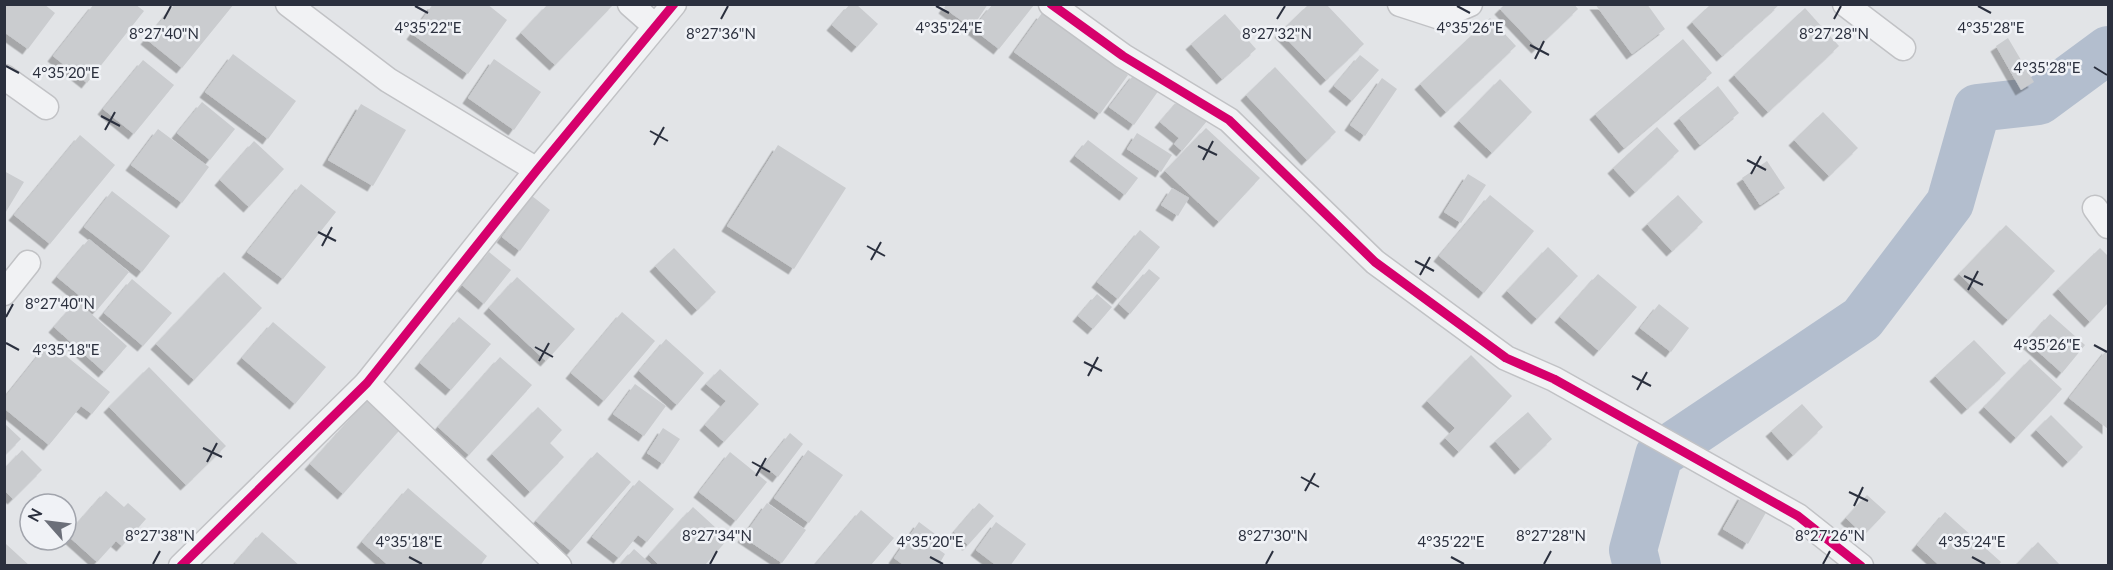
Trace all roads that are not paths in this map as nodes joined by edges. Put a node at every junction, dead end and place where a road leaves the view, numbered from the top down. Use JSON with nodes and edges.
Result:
{"nodes":[{"id":1,"x":630,"y":4,"type":"edge"},
{"id":2,"x":674,"y":4,"type":"edge"},
{"id":3,"x":1051,"y":4,"type":"edge"},
{"id":4,"x":1400,"y":4,"type":"edge"},
{"id":5,"x":1470,"y":4,"type":"edge"},
{"id":6,"x":1845,"y":4,"type":"edge"},
{"id":7,"x":304,"y":9,"type":"edge"},
{"id":8,"x":654,"y":26,"type":"junction"},
{"id":9,"x":1903,"y":48,"type":"dead end"},
{"id":10,"x":4,"y":77,"type":"edge"},
{"id":11,"x":46,"y":107,"type":"dead end"},
{"id":12,"x":537,"y":170,"type":"junction"},
{"id":13,"x":28,"y":263,"type":"dead end"},
{"id":14,"x":4,"y":293,"type":"edge"},
{"id":15,"x":367,"y":383,"type":"junction"},
{"id":16,"x":181,"y":566,"type":"edge"},
{"id":17,"x":559,"y":566,"type":"edge"},
{"id":18,"x":1861,"y":566,"type":"edge"}],
"edges":[{"from":1,"to":8,"type":"street"},
{"from":2,"to":8,"type":"street"},
{"from":3,"to":18,"type":"street"},
{"from":4,"to":5,"type":"street"},
{"from":6,"to":9,"type":"street"},
{"from":7,"to":12,"type":"street"},
{"from":8,"to":12,"type":"street"},
{"from":10,"to":11,"type":"street"},
{"from":12,"to":15,"type":"street"},
{"from":13,"to":14,"type":"street"},
{"from":15,"to":16,"type":"street"},
{"from":15,"to":17,"type":"street"}]}
